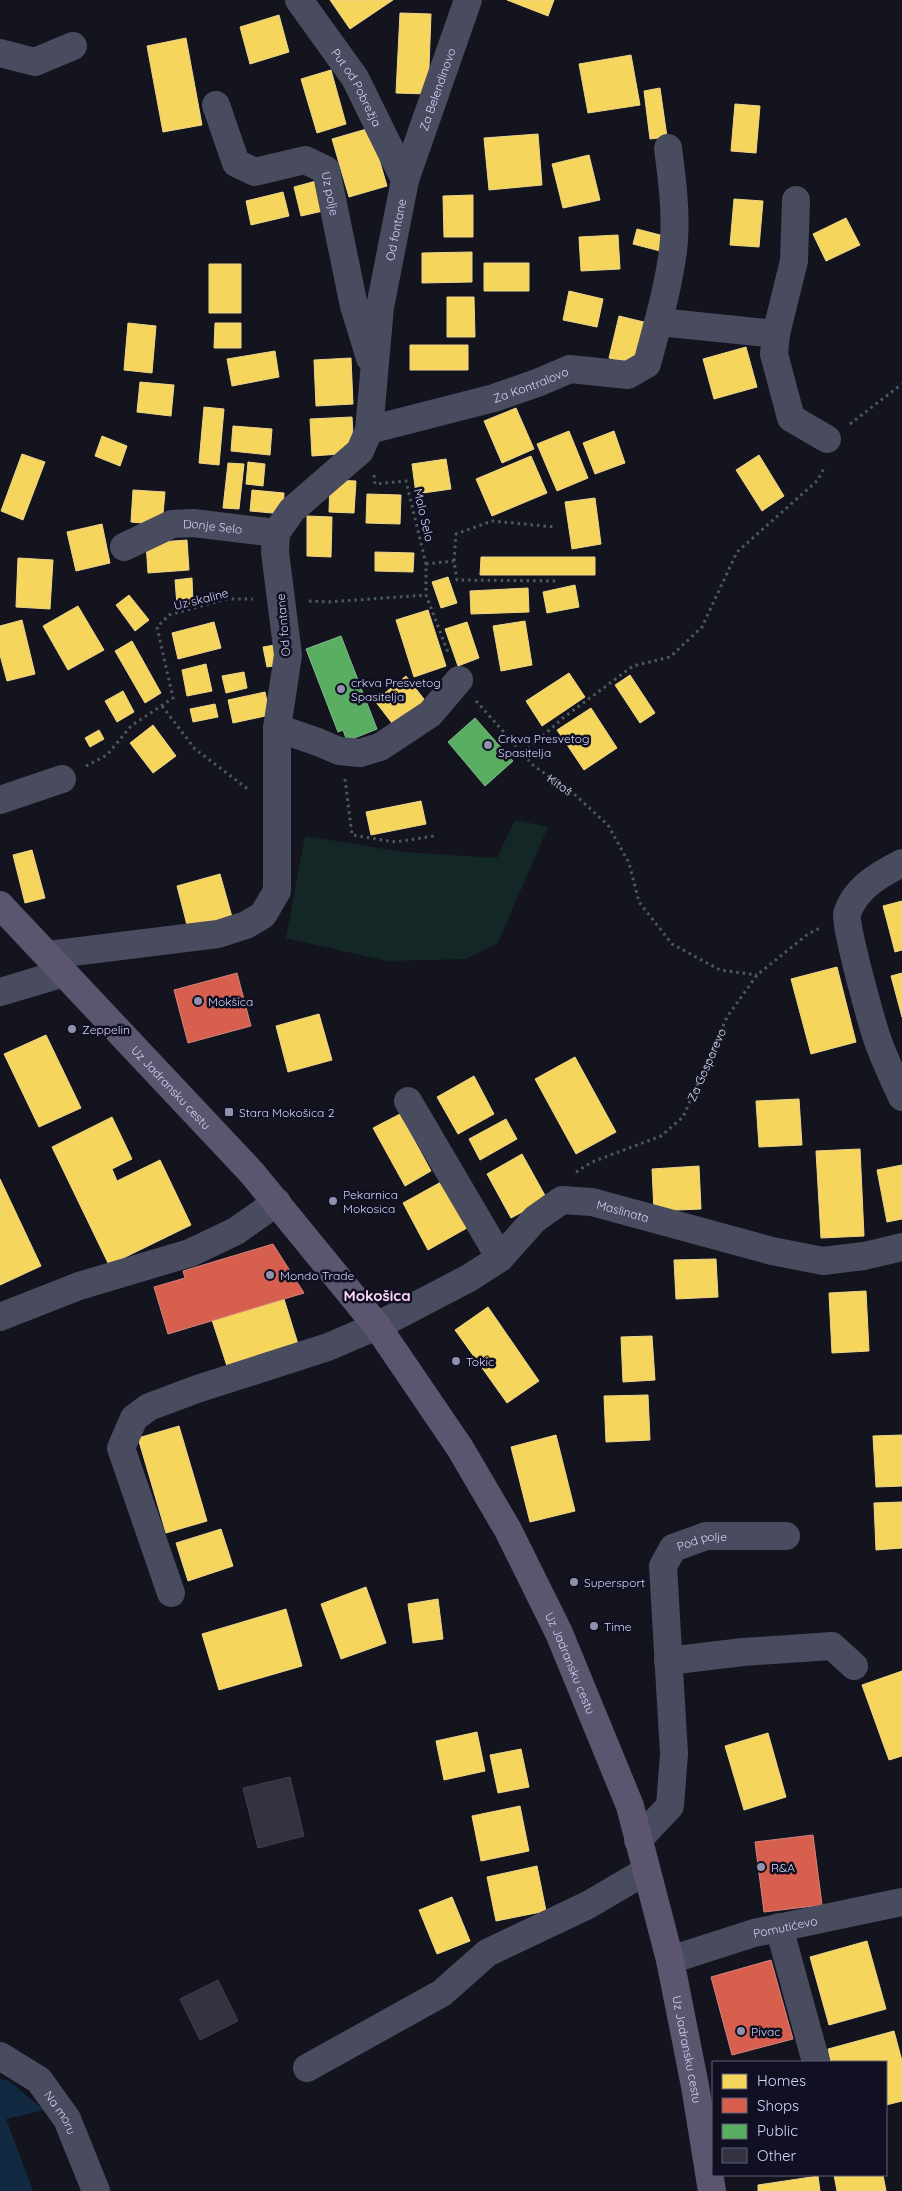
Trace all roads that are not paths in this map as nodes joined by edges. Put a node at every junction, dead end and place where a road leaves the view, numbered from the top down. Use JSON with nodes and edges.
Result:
{"nodes":[{"id":1,"x":299,"y":0,"type":"edge"},
{"id":2,"x":468,"y":0,"type":"edge"},
{"id":3,"x":73,"y":46,"type":"dead end"},
{"id":4,"x":0,"y":53,"type":"edge"},
{"id":5,"x":216,"y":105,"type":"dead end"},
{"id":6,"x":668,"y":148,"type":"dead end"},
{"id":7,"x":405,"y":180,"type":"junction"},
{"id":8,"x":796,"y":200,"type":"dead end"},
{"id":9,"x":659,"y":322,"type":"junction"},
{"id":10,"x":776,"y":334,"type":"junction"},
{"id":11,"x":374,"y":371,"type":"junction"},
{"id":12,"x":364,"y":441,"type":"junction"},
{"id":13,"x":834,"y":443,"type":"road end"},
{"id":14,"x":276,"y":533,"type":"junction"},
{"id":15,"x":124,"y":547,"type":"dead end"},
{"id":16,"x":459,"y":680,"type":"road end"},
{"id":17,"x":277,"y":728,"type":"junction"},
{"id":18,"x":62,"y":779,"type":"road end"},
{"id":19,"x":0,"y":800,"type":"edge"},
{"id":20,"x":902,"y":863,"type":"edge"},
{"id":21,"x":0,"y":905,"type":"edge"},
{"id":22,"x":56,"y":964,"type":"junction"},
{"id":23,"x":0,"y":992,"type":"edge"},
{"id":24,"x":902,"y":1097,"type":"edge"},
{"id":25,"x":408,"y":1102,"type":"dead end"},
{"id":26,"x":277,"y":1202,"type":"junction"},
{"id":27,"x":902,"y":1247,"type":"edge"},
{"id":28,"x":500,"y":1258,"type":"junction"},
{"id":29,"x":0,"y":1317,"type":"edge"},
{"id":30,"x":377,"y":1326,"type":"junction"},
{"id":31,"x":786,"y":1536,"type":"dead end"},
{"id":32,"x":170,"y":1593,"type":"dead end"},
{"id":33,"x":668,"y":1661,"type":"junction"},
{"id":34,"x":854,"y":1666,"type":"dead end"},
{"id":35,"x":638,"y":1840,"type":"junction"},
{"id":36,"x":646,"y":1870,"type":"junction"},
{"id":37,"x":902,"y":1902,"type":"edge"},
{"id":38,"x":779,"y":1927,"type":"junction"},
{"id":39,"x":670,"y":1960,"type":"junction"},
{"id":40,"x":0,"y":2056,"type":"edge"},
{"id":41,"x":816,"y":2061,"type":"edge"},
{"id":42,"x":307,"y":2068,"type":"dead end"},
{"id":43,"x":96,"y":2191,"type":"edge"},
{"id":44,"x":712,"y":2191,"type":"edge"}],
"edges":[{"from":1,"to":7,"type":"street","name":"Put od Pobrežja"},
{"from":2,"to":7,"type":"street","name":"Za Belendinovo"},
{"from":3,"to":4,"type":"street"},
{"from":5,"to":11,"type":"street","name":"Uz polje"},
{"from":6,"to":9,"type":"street","name":"Za Kontralovo"},
{"from":7,"to":11,"type":"street","name":"Od fontane"},
{"from":8,"to":10,"type":"street"},
{"from":9,"to":10,"type":"street"},
{"from":9,"to":12,"type":"street","name":"Za Kontralovo"},
{"from":10,"to":13,"type":"street"},
{"from":11,"to":12,"type":"street","name":"Od fontane"},
{"from":12,"to":14,"type":"street"},
{"from":14,"to":15,"type":"street","name":"Donje Selo"},
{"from":14,"to":17,"type":"street","name":"Od fontane"},
{"from":16,"to":17,"type":"street"},
{"from":17,"to":22,"type":"street","name":"Od fontane"},
{"from":18,"to":19,"type":"street"},
{"from":20,"to":24,"type":"street"},
{"from":21,"to":22,"type":"main road","name":"Uz Jadransku cestu"},
{"from":22,"to":23,"type":"street"},
{"from":22,"to":26,"type":"main road","name":"Uz Jadransku cestu"},
{"from":25,"to":28,"type":"street"},
{"from":26,"to":29,"type":"street"},
{"from":26,"to":30,"type":"main road","name":"Uz Jadransku cestu"},
{"from":27,"to":28,"type":"street","name":"Maslinata"},
{"from":28,"to":30,"type":"street"},
{"from":30,"to":32,"type":"street"},
{"from":30,"to":35,"type":"main road","name":"Uz Jadransku cestu"},
{"from":31,"to":33,"type":"street","name":"Pod polje"},
{"from":33,"to":34,"type":"street"},
{"from":33,"to":35,"type":"street","name":"Pod polje"},
{"from":35,"to":36,"type":"main road","name":"Uz Jadransku cestu"},
{"from":36,"to":39,"type":"main road","name":"Uz Jadransku cestu"},
{"from":36,"to":42,"type":"street"},
{"from":37,"to":38,"type":"street","name":"Pomutićevo"},
{"from":38,"to":39,"type":"street","name":"Pomutićevo"},
{"from":38,"to":41,"type":"street"},
{"from":39,"to":44,"type":"main road","name":"Uz Jadransku cestu"},
{"from":40,"to":43,"type":"street","name":"Na moru"}]}
